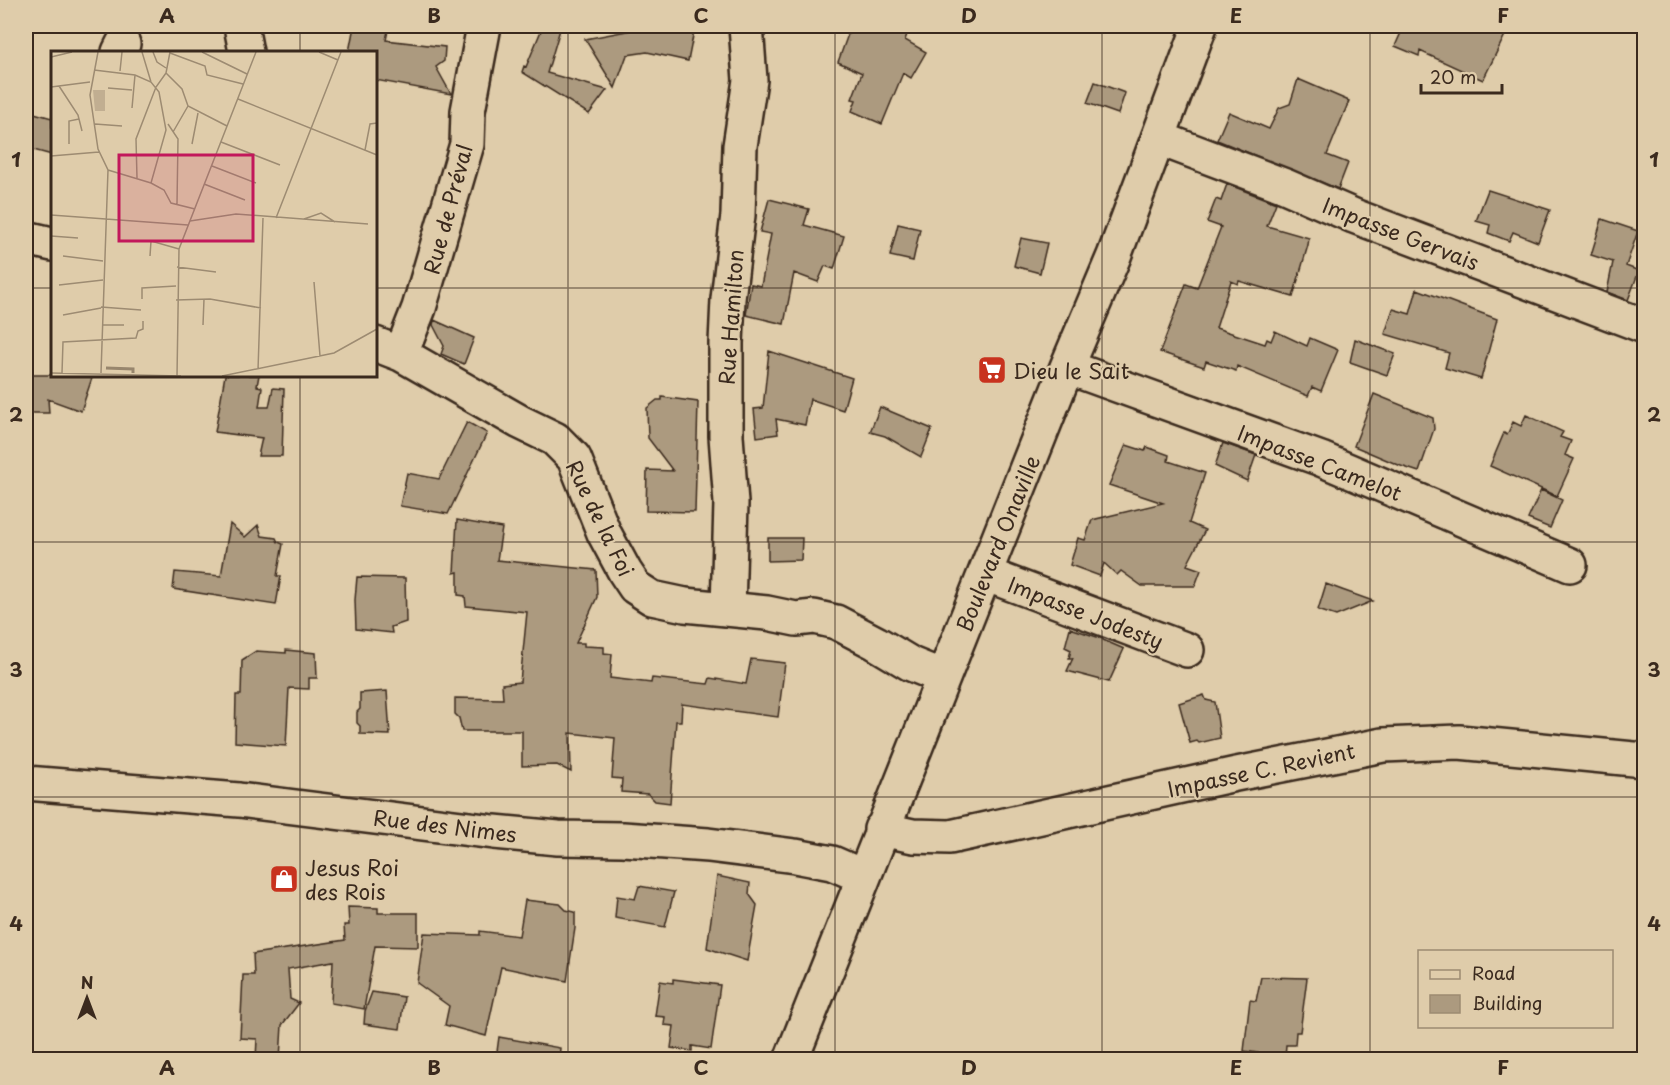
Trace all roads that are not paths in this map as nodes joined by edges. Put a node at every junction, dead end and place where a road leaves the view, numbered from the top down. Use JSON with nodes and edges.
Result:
{"nodes":[{"id":1,"x":241,"y":26,"type":"edge"},
{"id":2,"x":484,"y":26,"type":"edge"},
{"id":3,"x":746,"y":26,"type":"edge"},
{"id":4,"x":1200,"y":26,"type":"edge"},
{"id":5,"x":246,"y":51,"type":"edge"},
{"id":6,"x":1158,"y":138,"type":"junction"},
{"id":7,"x":1644,"y":326,"type":"edge"},
{"id":8,"x":388,"y":349,"type":"edge"},
{"id":9,"x":1067,"y":367,"type":"junction"},
{"id":10,"x":1570,"y":565,"type":"dead end"},
{"id":11,"x":985,"y":574,"type":"junction"},
{"id":12,"x":728,"y":609,"type":"junction"},
{"id":13,"x":1186,"y":650,"type":"dead end"},
{"id":14,"x":943,"y":677,"type":"junction"},
{"id":15,"x":1644,"y":760,"type":"edge"},
{"id":16,"x":26,"y":783,"type":"edge"},
{"id":17,"x":881,"y":830,"type":"junction"},
{"id":18,"x":862,"y":876,"type":"junction"},
{"id":19,"x":791,"y":1059,"type":"edge"}],
"edges":[{"from":1,"to":5,"type":"street"},
{"from":2,"to":8,"type":"street","name":"Rue de Préval"},
{"from":3,"to":12,"type":"street","name":"Rue Hamilton"},
{"from":4,"to":6,"type":"street","name":"Boulevard Onaville"},
{"from":6,"to":7,"type":"street","name":"Impasse Gervais"},
{"from":6,"to":9,"type":"street","name":"Boulevard Onaville"},
{"from":8,"to":12,"type":"street","name":"Rue de la Foi"},
{"from":9,"to":10,"type":"street","name":"Impasse Camelot"},
{"from":9,"to":11,"type":"street","name":"Boulevard Onaville"},
{"from":11,"to":13,"type":"street","name":"Impasse Jodesty"},
{"from":11,"to":14,"type":"street","name":"Boulevard Onaville"},
{"from":12,"to":14,"type":"street","name":"Rue de la Foi"},
{"from":14,"to":17,"type":"street","name":"Boulevard Onaville"},
{"from":15,"to":17,"type":"street","name":"Impasse C. Revient"},
{"from":16,"to":18,"type":"street","name":"Rue des Nimes"},
{"from":17,"to":18,"type":"street","name":"Boulevard Onaville"},
{"from":18,"to":19,"type":"street","name":"Boulevard Onaville"}]}
